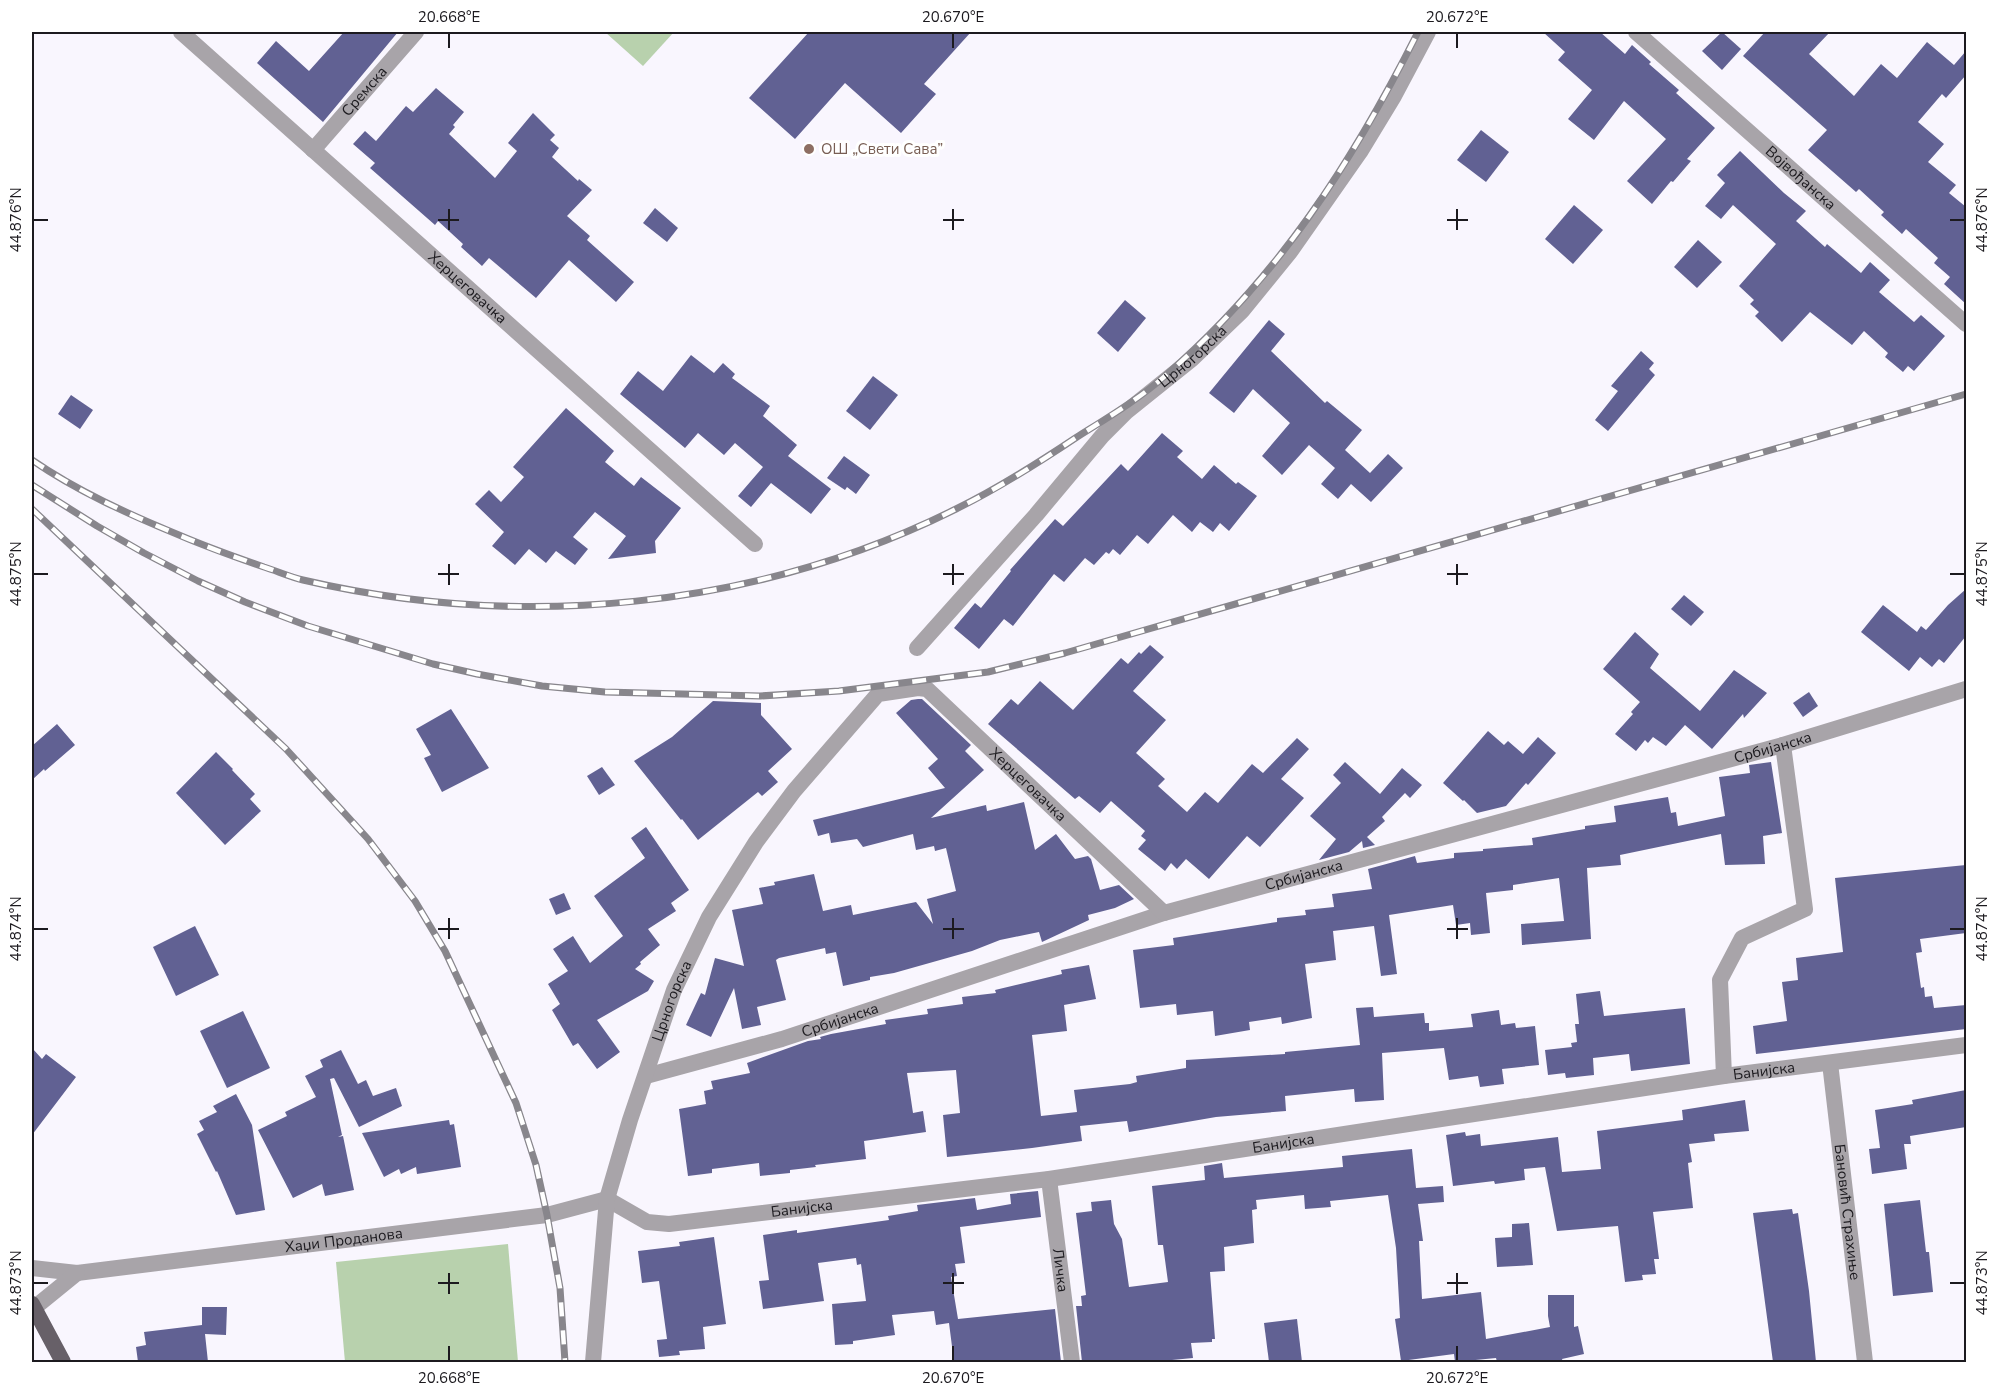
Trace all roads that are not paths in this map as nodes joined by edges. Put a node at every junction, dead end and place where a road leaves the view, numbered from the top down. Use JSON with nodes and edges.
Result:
{"nodes":[{"id":1,"x":181,"y":32,"type":"edge"},
{"id":2,"x":416,"y":32,"type":"edge"},
{"id":3,"x":1428,"y":32,"type":"edge"},
{"id":4,"x":1636,"y":32,"type":"edge"},
{"id":5,"x":313,"y":150,"type":"junction"},
{"id":6,"x":1966,"y":324,"type":"edge"},
{"id":7,"x":755,"y":544,"type":"dead end"},
{"id":8,"x":917,"y":648,"type":"dead end"},
{"id":9,"x":1966,"y":689,"type":"edge"},
{"id":10,"x":878,"y":694,"type":"joint"},
{"id":11,"x":1783,"y":745,"type":"junction"},
{"id":12,"x":1164,"y":913,"type":"junction"},
{"id":13,"x":1966,"y":1045,"type":"edge"},
{"id":14,"x":1830,"y":1063,"type":"junction"},
{"id":15,"x":646,"y":1076,"type":"junction"},
{"id":16,"x":1724,"y":1076,"type":"junction"},
{"id":17,"x":1049,"y":1179,"type":"junction"},
{"id":18,"x":607,"y":1199,"type":"junction"},
{"id":19,"x":32,"y":1268,"type":"edge"},
{"id":20,"x":77,"y":1273,"type":"junction"},
{"id":21,"x":33,"y":1306,"type":"edge"},
{"id":22,"x":63,"y":1362,"type":"edge"},
{"id":23,"x":593,"y":1362,"type":"edge"},
{"id":24,"x":1072,"y":1362,"type":"edge"},
{"id":25,"x":1865,"y":1362,"type":"edge"}],
"edges":[{"from":1,"to":5,"type":"street","name":"Херцеговачка"},
{"from":2,"to":5,"type":"street","name":"Сремска"},
{"from":3,"to":8,"type":"street","name":"Црногорска"},
{"from":4,"to":6,"type":"street","name":"Војвођанска"},
{"from":5,"to":7,"type":"street","name":"Херцеговачка"},
{"from":9,"to":11,"type":"street","name":"Србијанска"},
{"from":10,"to":12,"type":"street","name":"Херцеговачка"},
{"from":10,"to":15,"type":"street","name":"Црногорска"},
{"from":11,"to":12,"type":"street","name":"Србијанска"},
{"from":11,"to":16,"type":"street"},
{"from":12,"to":15,"type":"street","name":"Србијанска"},
{"from":13,"to":14,"type":"street","name":"Банијска"},
{"from":14,"to":16,"type":"street","name":"Банијска"},
{"from":14,"to":25,"type":"street","name":"Бановић Страхиње"},
{"from":15,"to":18,"type":"street","name":"Црногорска"},
{"from":16,"to":17,"type":"street","name":"Банијска"},
{"from":17,"to":18,"type":"street","name":"Банијска"},
{"from":17,"to":24,"type":"street","name":"Личка"},
{"from":18,"to":20,"type":"street","name":"Хаџи Проданова"},
{"from":18,"to":23,"type":"street","name":"Црногорска"},
{"from":19,"to":20,"type":"street","name":"Хаџи Проданова"},
{"from":20,"to":21,"type":"street"},
{"from":21,"to":22,"type":"main road"}]}
